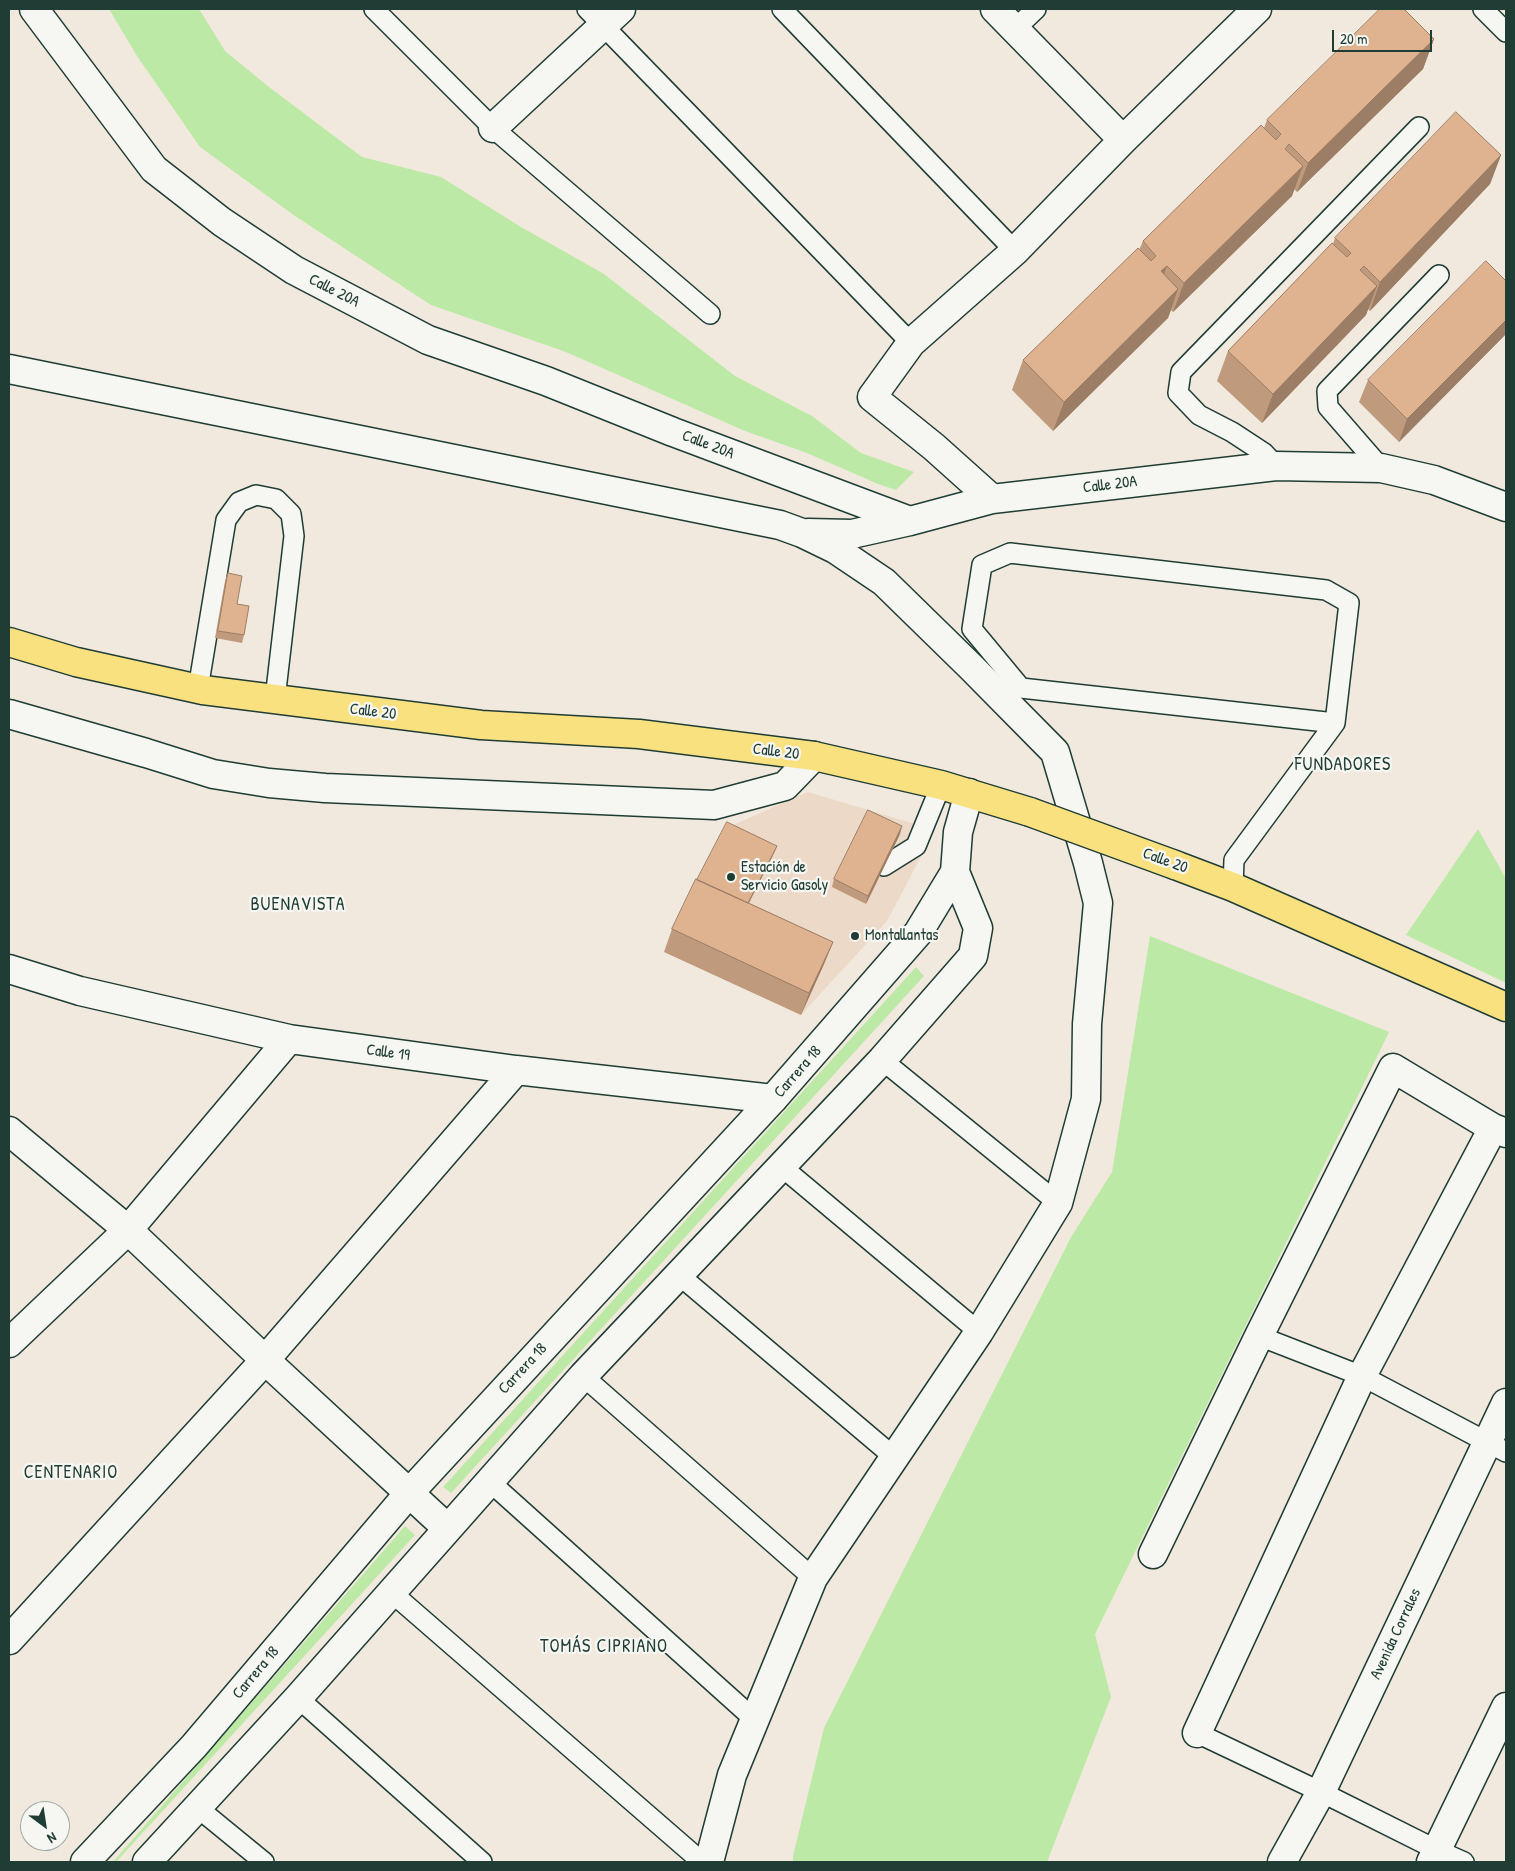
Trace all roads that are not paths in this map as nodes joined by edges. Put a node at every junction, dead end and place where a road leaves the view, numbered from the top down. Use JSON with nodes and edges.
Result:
{"nodes":[{"id":1,"x":34,"y":9,"type":"edge"},
{"id":2,"x":374,"y":9,"type":"edge"},
{"id":3,"x":782,"y":9,"type":"edge"},
{"id":4,"x":995,"y":9,"type":"edge"},
{"id":5,"x":1036,"y":9,"type":"edge"},
{"id":6,"x":1257,"y":9,"type":"edge"},
{"id":7,"x":1483,"y":9,"type":"edge"},
{"id":8,"x":604,"y":14,"type":"edge"},
{"id":9,"x":1014,"y":29,"type":"junction"},
{"id":10,"x":1506,"y":32,"type":"edge"},
{"id":11,"x":1419,"y":126,"type":"dead end"},
{"id":12,"x":493,"y":128,"type":"junction"},
{"id":13,"x":1123,"y":140,"type":"junction"},
{"id":14,"x":1014,"y":251,"type":"junction"},
{"id":15,"x":1439,"y":275,"type":"dead end"},
{"id":16,"x":710,"y":314,"type":"dead end"},
{"id":17,"x":911,"y":343,"type":"junction"},
{"id":18,"x":9,"y":369,"type":"edge"},
{"id":19,"x":1276,"y":466,"type":"junction"},
{"id":20,"x":1381,"y":468,"type":"junction"},
{"id":21,"x":992,"y":499,"type":"junction"},
{"id":22,"x":1506,"y":506,"type":"edge"},
{"id":23,"x":910,"y":521,"type":"junction"},
{"id":24,"x":802,"y":533,"type":"junction"},
{"id":25,"x":9,"y":642,"type":"edge"},
{"id":26,"x":198,"y":689,"type":"junction"},
{"id":27,"x":276,"y":699,"type":"junction"},
{"id":28,"x":9,"y":714,"type":"edge"},
{"id":29,"x":1335,"y":724,"type":"junction"},
{"id":30,"x":814,"y":756,"type":"junction"},
{"id":31,"x":941,"y":785,"type":"junction"},
{"id":32,"x":969,"y":793,"type":"junction"},
{"id":33,"x":884,"y":866,"type":"edge"},
{"id":34,"x":955,"y":872,"type":"junction"},
{"id":35,"x":1233,"y":887,"type":"junction"},
{"id":36,"x":9,"y":968,"type":"edge"},
{"id":37,"x":1506,"y":1007,"type":"edge"},
{"id":38,"x":289,"y":1039,"type":"junction"},
{"id":39,"x":882,"y":1060,"type":"junction"},
{"id":40,"x":516,"y":1070,"type":"junction"},
{"id":41,"x":774,"y":1100,"type":"junction"},
{"id":42,"x":1500,"y":1130,"type":"edge"},
{"id":43,"x":9,"y":1131,"type":"edge"},
{"id":44,"x":782,"y":1166,"type":"junction"},
{"id":45,"x":1058,"y":1203,"type":"junction"},
{"id":46,"x":128,"y":1230,"type":"junction"},
{"id":47,"x":679,"y":1274,"type":"junction"},
{"id":48,"x":979,"y":1332,"type":"junction"},
{"id":49,"x":1259,"y":1336,"type":"junction"},
{"id":50,"x":9,"y":1343,"type":"edge"},
{"id":51,"x":265,"y":1360,"type":"junction"},
{"id":52,"x":583,"y":1376,"type":"junction"},
{"id":53,"x":1362,"y":1376,"type":"junction"},
{"id":54,"x":1506,"y":1403,"type":"edge"},
{"id":55,"x":1496,"y":1448,"type":"edge"},
{"id":56,"x":894,"y":1457,"type":"junction"},
{"id":57,"x":489,"y":1481,"type":"junction"},
{"id":58,"x":410,"y":1492,"type":"junction"},
{"id":59,"x":448,"y":1528,"type":"junction"},
{"id":60,"x":1152,"y":1554,"type":"dead end"},
{"id":61,"x":813,"y":1578,"type":"junction"},
{"id":62,"x":391,"y":1592,"type":"junction"},
{"id":63,"x":9,"y":1640,"type":"edge"},
{"id":64,"x":298,"y":1698,"type":"junction"},
{"id":65,"x":1506,"y":1707,"type":"edge"},
{"id":66,"x":755,"y":1720,"type":"junction"},
{"id":67,"x":1197,"y":1733,"type":"joint"},
{"id":68,"x":1321,"y":1792,"type":"junction"},
{"id":69,"x":198,"y":1808,"type":"junction"},
{"id":70,"x":1434,"y":1856,"type":"edge"},
{"id":71,"x":85,"y":1862,"type":"edge"},
{"id":72,"x":147,"y":1862,"type":"edge"},
{"id":73,"x":264,"y":1862,"type":"edge"},
{"id":74,"x":482,"y":1862,"type":"edge"},
{"id":75,"x":702,"y":1862,"type":"edge"},
{"id":76,"x":709,"y":1862,"type":"edge"},
{"id":77,"x":1282,"y":1862,"type":"edge"},
{"id":78,"x":1464,"y":1862,"type":"edge"}],
"edges":[{"from":1,"to":23,"type":"street","name":"Calle 20A"},
{"from":2,"to":12,"type":"lane"},
{"from":3,"to":14,"type":"lane"},
{"from":4,"to":9,"type":"street"},
{"from":5,"to":9,"type":"lane"},
{"from":6,"to":13,"type":"street"},
{"from":7,"to":10,"type":"lane"},
{"from":8,"to":12,"type":"street"},
{"from":8,"to":17,"type":"lane"},
{"from":9,"to":13,"type":"street"},
{"from":11,"to":19,"type":"lane"},
{"from":12,"to":16,"type":"lane"},
{"from":13,"to":14,"type":"street"},
{"from":14,"to":17,"type":"street"},
{"from":15,"to":20,"type":"lane"},
{"from":17,"to":21,"type":"street"},
{"from":18,"to":24,"type":"street"},
{"from":19,"to":20,"type":"street","name":"Calle 20A"},
{"from":19,"to":21,"type":"street","name":"Calle 20A"},
{"from":20,"to":22,"type":"street","name":"Calle 20A"},
{"from":21,"to":23,"type":"street","name":"Calle 20A"},
{"from":23,"to":24,"type":"street"},
{"from":24,"to":45,"type":"street"},
{"from":25,"to":26,"type":"main road","name":"Calle 20"},
{"from":26,"to":27,"type":"main road","name":"Calle 20"},
{"from":26,"to":27,"type":"lane"},
{"from":27,"to":30,"type":"main road","name":"Calle 20"},
{"from":28,"to":30,"type":"street"},
{"from":29,"to":29,"type":"lane"},
{"from":29,"to":35,"type":"lane"},
{"from":30,"to":31,"type":"main road","name":"Calle 20"},
{"from":31,"to":32,"type":"main road","name":"Calle 20"},
{"from":31,"to":33,"type":"lane"},
{"from":32,"to":34,"type":"street","name":"Carrera 18"},
{"from":32,"to":35,"type":"main road","name":"Calle 20","bridge":true},
{"from":34,"to":39,"type":"street","name":"Carrera 18"},
{"from":34,"to":41,"type":"street","name":"Carrera 18"},
{"from":35,"to":37,"type":"main road","name":"Calle 20"},
{"from":36,"to":38,"type":"street","name":"Calle 19"},
{"from":38,"to":40,"type":"street","name":"Calle 19"},
{"from":38,"to":46,"type":"street"},
{"from":39,"to":44,"type":"street","name":"Carrera 18"},
{"from":39,"to":45,"type":"lane"},
{"from":40,"to":41,"type":"street","name":"Calle 19"},
{"from":40,"to":51,"type":"street"},
{"from":41,"to":58,"type":"street","name":"Carrera 18"},
{"from":42,"to":49,"type":"street"},
{"from":42,"to":53,"type":"street"},
{"from":43,"to":46,"type":"street"},
{"from":44,"to":47,"type":"street","name":"Carrera 18"},
{"from":44,"to":48,"type":"lane"},
{"from":45,"to":48,"type":"street"},
{"from":46,"to":50,"type":"street"},
{"from":46,"to":51,"type":"street"},
{"from":47,"to":52,"type":"street","name":"Carrera 18"},
{"from":47,"to":56,"type":"lane"},
{"from":48,"to":56,"type":"street"},
{"from":49,"to":53,"type":"lane"},
{"from":49,"to":60,"type":"street"},
{"from":51,"to":58,"type":"street"},
{"from":51,"to":63,"type":"street"},
{"from":52,"to":57,"type":"street","name":"Carrera 18"},
{"from":52,"to":61,"type":"lane"},
{"from":53,"to":55,"type":"lane"},
{"from":53,"to":67,"type":"street"},
{"from":54,"to":55,"type":"street","name":"Avenida Corrales"},
{"from":55,"to":68,"type":"street","name":"Avenida Corrales"},
{"from":56,"to":61,"type":"street"},
{"from":57,"to":59,"type":"street","name":"Carrera 18"},
{"from":57,"to":66,"type":"lane"},
{"from":58,"to":59,"type":"street"},
{"from":58,"to":71,"type":"street","name":"Carrera 18"},
{"from":59,"to":62,"type":"street","name":"Carrera 18"},
{"from":61,"to":66,"type":"street"},
{"from":62,"to":64,"type":"street","name":"Carrera 18"},
{"from":62,"to":75,"type":"lane"},
{"from":64,"to":69,"type":"street","name":"Carrera 18"},
{"from":64,"to":74,"type":"lane"},
{"from":65,"to":70,"type":"street"},
{"from":66,"to":76,"type":"street"},
{"from":67,"to":68,"type":"lane"},
{"from":68,"to":70,"type":"lane"},
{"from":68,"to":77,"type":"street","name":"Avenida Corrales"},
{"from":69,"to":72,"type":"street","name":"Carrera 18"},
{"from":69,"to":73,"type":"lane"},
{"from":70,"to":78,"type":"lane"}]}
